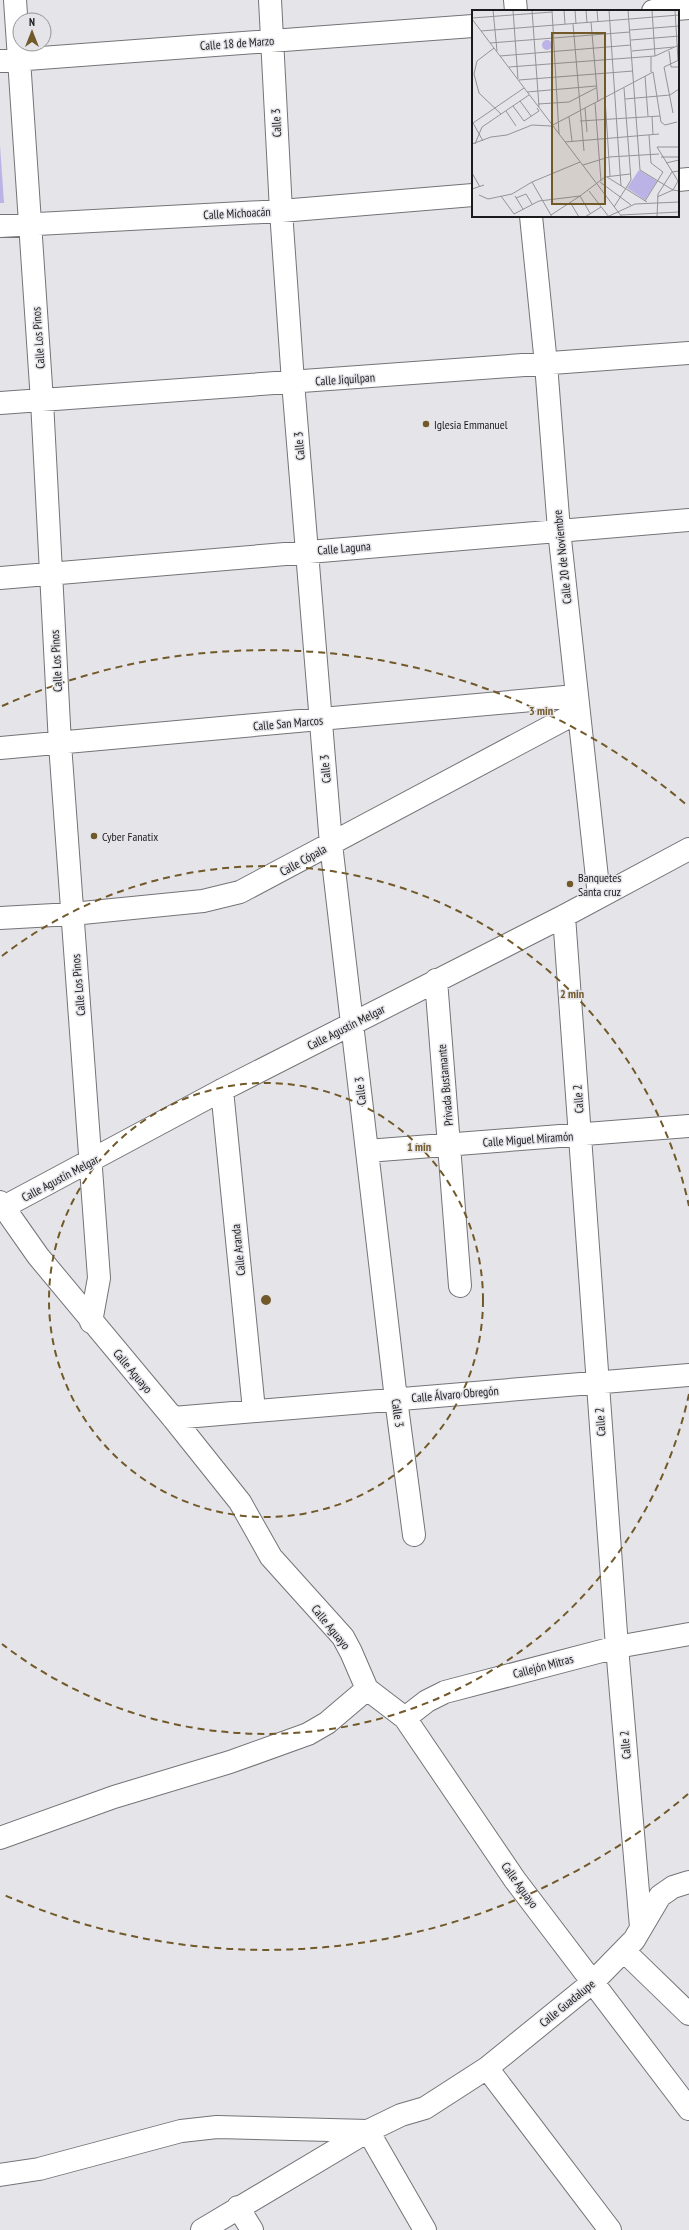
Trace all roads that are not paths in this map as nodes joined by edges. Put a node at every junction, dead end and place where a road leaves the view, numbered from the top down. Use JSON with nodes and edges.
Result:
{"nodes":[{"id":1,"x":15,"y":0,"type":"edge"},
{"id":2,"x":270,"y":0,"type":"edge"},
{"id":3,"x":515,"y":0,"type":"edge"},
{"id":4,"x":689,"y":8,"type":"edge"},
{"id":5,"x":516,"y":10,"type":"edge"},
{"id":6,"x":665,"y":10,"type":"edge"},
{"id":7,"x":472,"y":26,"type":"edge"},
{"id":8,"x":271,"y":41,"type":"junction"},
{"id":9,"x":10,"y":60,"type":"edge"},
{"id":10,"x":689,"y":179,"type":"edge"},
{"id":11,"x":679,"y":180,"type":"edge"},
{"id":12,"x":472,"y":195,"type":"edge"},
{"id":13,"x":281,"y":211,"type":"junction"},
{"id":14,"x":531,"y":217,"type":"edge"},
{"id":15,"x":30,"y":224,"type":"junction"},
{"id":16,"x":0,"y":226,"type":"edge"},
{"id":17,"x":689,"y":353,"type":"edge"},
{"id":18,"x":546,"y":364,"type":"junction"},
{"id":19,"x":293,"y":382,"type":"junction"},
{"id":20,"x":42,"y":401,"type":"junction"},
{"id":21,"x":0,"y":404,"type":"edge"},
{"id":22,"x":689,"y":520,"type":"edge"},
{"id":23,"x":559,"y":530,"type":"junction"},
{"id":24,"x":307,"y":552,"type":"junction"},
{"id":25,"x":51,"y":574,"type":"junction"},
{"id":26,"x":0,"y":578,"type":"edge"},
{"id":27,"x":577,"y":704,"type":"junction"},
{"id":28,"x":321,"y":720,"type":"junction"},
{"id":29,"x":60,"y":744,"type":"junction"},
{"id":30,"x":0,"y":748,"type":"edge"},
{"id":31,"x":331,"y":844,"type":"junction"},
{"id":32,"x":689,"y":849,"type":"edge"},
{"id":33,"x":599,"y":896,"type":"junction"},
{"id":34,"x":72,"y":914,"type":"junction"},
{"id":35,"x":564,"y":916,"type":"junction"},
{"id":36,"x":0,"y":918,"type":"edge"},
{"id":37,"x":436,"y":980,"type":"junction"},
{"id":38,"x":353,"y":1023,"type":"junction"},
{"id":39,"x":222,"y":1090,"type":"junction"},
{"id":40,"x":689,"y":1126,"type":"edge"},
{"id":41,"x":580,"y":1135,"type":"junction"},
{"id":42,"x":450,"y":1144,"type":"junction"},
{"id":43,"x":367,"y":1151,"type":"junction"},
{"id":44,"x":92,"y":1162,"type":"junction"},
{"id":45,"x":1,"y":1206,"type":"edge"},
{"id":46,"x":460,"y":1286,"type":"dead end"},
{"id":47,"x":92,"y":1322,"type":"junction"},
{"id":48,"x":689,"y":1375,"type":"edge"},
{"id":49,"x":597,"y":1383,"type":"junction"},
{"id":50,"x":396,"y":1399,"type":"junction"},
{"id":51,"x":254,"y":1410,"type":"junction"},
{"id":52,"x":173,"y":1418,"type":"junction"},
{"id":53,"x":414,"y":1535,"type":"dead end"},
{"id":54,"x":689,"y":1634,"type":"edge"},
{"id":55,"x":617,"y":1647,"type":"junction"},
{"id":56,"x":367,"y":1689,"type":"junction"},
{"id":57,"x":405,"y":1718,"type":"junction"},
{"id":58,"x":0,"y":1838,"type":"edge"},
{"id":59,"x":689,"y":1882,"type":"edge"},
{"id":60,"x":641,"y":1927,"type":"junction"},
{"id":61,"x":624,"y":1952,"type":"junction"},
{"id":62,"x":594,"y":1982,"type":"junction"},
{"id":63,"x":689,"y":2014,"type":"edge"},
{"id":64,"x":487,"y":2068,"type":"junction"},
{"id":65,"x":689,"y":2109,"type":"edge"},
{"id":66,"x":368,"y":2131,"type":"junction"},
{"id":67,"x":0,"y":2175,"type":"edge"},
{"id":68,"x":238,"y":2207,"type":"junction"},
{"id":69,"x":202,"y":2230,"type":"edge"},
{"id":70,"x":252,"y":2230,"type":"edge"},
{"id":71,"x":425,"y":2230,"type":"edge"},
{"id":72,"x":610,"y":2230,"type":"edge"}],
"edges":[{"from":1,"to":9,"type":"street","name":"Calle Los Pinos"},
{"from":2,"to":8,"type":"street","name":"Calle 3"},
{"from":3,"to":5,"type":"street"},
{"from":4,"to":6,"type":"street"},
{"from":7,"to":8,"type":"street","name":"Calle 18 de Marzo"},
{"from":8,"to":9,"type":"street","name":"Calle 18 de Marzo"},
{"from":8,"to":13,"type":"street","name":"Calle 3"},
{"from":9,"to":15,"type":"street","name":"Calle Los Pinos"},
{"from":10,"to":11,"type":"street"},
{"from":12,"to":13,"type":"street","name":"Calle Michoacán"},
{"from":13,"to":15,"type":"street","name":"Calle Michoacán"},
{"from":13,"to":19,"type":"street","name":"Calle 3"},
{"from":14,"to":18,"type":"street","name":"Calle 20 de Noviembre"},
{"from":15,"to":16,"type":"street","name":"Calle Michoacán"},
{"from":15,"to":20,"type":"street","name":"Calle Los Pinos"},
{"from":17,"to":18,"type":"street","name":"Calle Jiquilpan"},
{"from":18,"to":19,"type":"street","name":"Calle Jiquilpan"},
{"from":18,"to":23,"type":"street","name":"Calle 20 de Noviembre"},
{"from":19,"to":20,"type":"street","name":"Calle Jiquilpan"},
{"from":19,"to":24,"type":"street","name":"Calle 3"},
{"from":20,"to":21,"type":"street","name":"Calle Jiquilpan"},
{"from":20,"to":25,"type":"street","name":"Calle Los Pinos"},
{"from":22,"to":23,"type":"street","name":"Calle Laguna"},
{"from":23,"to":24,"type":"street","name":"Calle Laguna"},
{"from":23,"to":27,"type":"street","name":"Calle 20 de Noviembre"},
{"from":24,"to":25,"type":"street","name":"Calle Laguna"},
{"from":24,"to":28,"type":"street","name":"Calle 3"},
{"from":25,"to":26,"type":"street","name":"Calle Laguna"},
{"from":25,"to":29,"type":"street","name":"Calle Los Pinos"},
{"from":27,"to":28,"type":"street","name":"Calle San Marcos"},
{"from":27,"to":31,"type":"street","name":"Calle Cópala"},
{"from":27,"to":33,"type":"street","name":"Calle 20 de Noviembre"},
{"from":28,"to":29,"type":"street","name":"Calle San Marcos"},
{"from":28,"to":31,"type":"street","name":"Calle 3"},
{"from":29,"to":30,"type":"street","name":"Calle San Marcos"},
{"from":29,"to":34,"type":"street","name":"Calle Los Pinos"},
{"from":31,"to":34,"type":"street","name":"Calle Cópala"},
{"from":31,"to":38,"type":"street","name":"Calle 3"},
{"from":32,"to":33,"type":"street","name":"Calle Agustín Melgar"},
{"from":33,"to":35,"type":"street","name":"Calle Agustín Melgar"},
{"from":34,"to":36,"type":"street","name":"Calle Cópala"},
{"from":34,"to":44,"type":"street","name":"Calle Los Pinos"},
{"from":35,"to":37,"type":"street","name":"Calle Agustín Melgar"},
{"from":35,"to":41,"type":"street","name":"Calle 2"},
{"from":37,"to":38,"type":"street","name":"Calle Agustín Melgar"},
{"from":37,"to":42,"type":"street","name":"Privada Bustamante"},
{"from":38,"to":39,"type":"street","name":"Calle Agustín Melgar"},
{"from":38,"to":43,"type":"street","name":"Calle 3"},
{"from":39,"to":44,"type":"street","name":"Calle Agustín Melgar"},
{"from":39,"to":51,"type":"street","name":"Calle Aranda"},
{"from":40,"to":41,"type":"street","name":"Calle Miguel Miramón"},
{"from":41,"to":42,"type":"street","name":"Calle Miguel Miramón"},
{"from":41,"to":49,"type":"street","name":"Calle 2"},
{"from":42,"to":43,"type":"street","name":"Calle Miguel Miramón"},
{"from":42,"to":46,"type":"street","name":"Privada Bustamante"},
{"from":43,"to":50,"type":"street","name":"Calle 3"},
{"from":44,"to":45,"type":"street","name":"Calle Agustín Melgar"},
{"from":44,"to":47,"type":"street","name":"Calle Los Pinos"},
{"from":45,"to":47,"type":"street","name":"Calle Aguayo"},
{"from":47,"to":52,"type":"street","name":"Calle Aguayo"},
{"from":48,"to":49,"type":"street","name":"Calle Álvaro Obregón"},
{"from":49,"to":50,"type":"street","name":"Calle Álvaro Obregón"},
{"from":49,"to":55,"type":"street","name":"Calle 2"},
{"from":50,"to":51,"type":"street","name":"Calle Álvaro Obregón"},
{"from":50,"to":53,"type":"street","name":"Calle 3"},
{"from":51,"to":52,"type":"street","name":"Calle Álvaro Obregón"},
{"from":52,"to":56,"type":"street","name":"Calle Aguayo"},
{"from":54,"to":55,"type":"street","name":"Callejón Mitras"},
{"from":55,"to":57,"type":"street","name":"Callejón Mitras"},
{"from":55,"to":60,"type":"street","name":"Calle 2"},
{"from":56,"to":57,"type":"street","name":"Calle Aguayo"},
{"from":56,"to":58,"type":"street"},
{"from":57,"to":62,"type":"street","name":"Calle Aguayo"},
{"from":59,"to":60,"type":"street","name":"Calle Guadalupe"},
{"from":60,"to":61,"type":"street","name":"Calle Guadalupe"},
{"from":61,"to":62,"type":"street","name":"Calle Guadalupe"},
{"from":61,"to":63,"type":"street"},
{"from":62,"to":64,"type":"street","name":"Calle Guadalupe"},
{"from":62,"to":65,"type":"street","name":"Calle Aguayo"},
{"from":64,"to":66,"type":"street","name":"Calle Guadalupe"},
{"from":64,"to":72,"type":"street"},
{"from":66,"to":67,"type":"street"},
{"from":66,"to":68,"type":"street","name":"Calle Guadalupe"},
{"from":66,"to":71,"type":"street"},
{"from":68,"to":69,"type":"street","name":"Calle Guadalupe"},
{"from":68,"to":70,"type":"street"}]}
